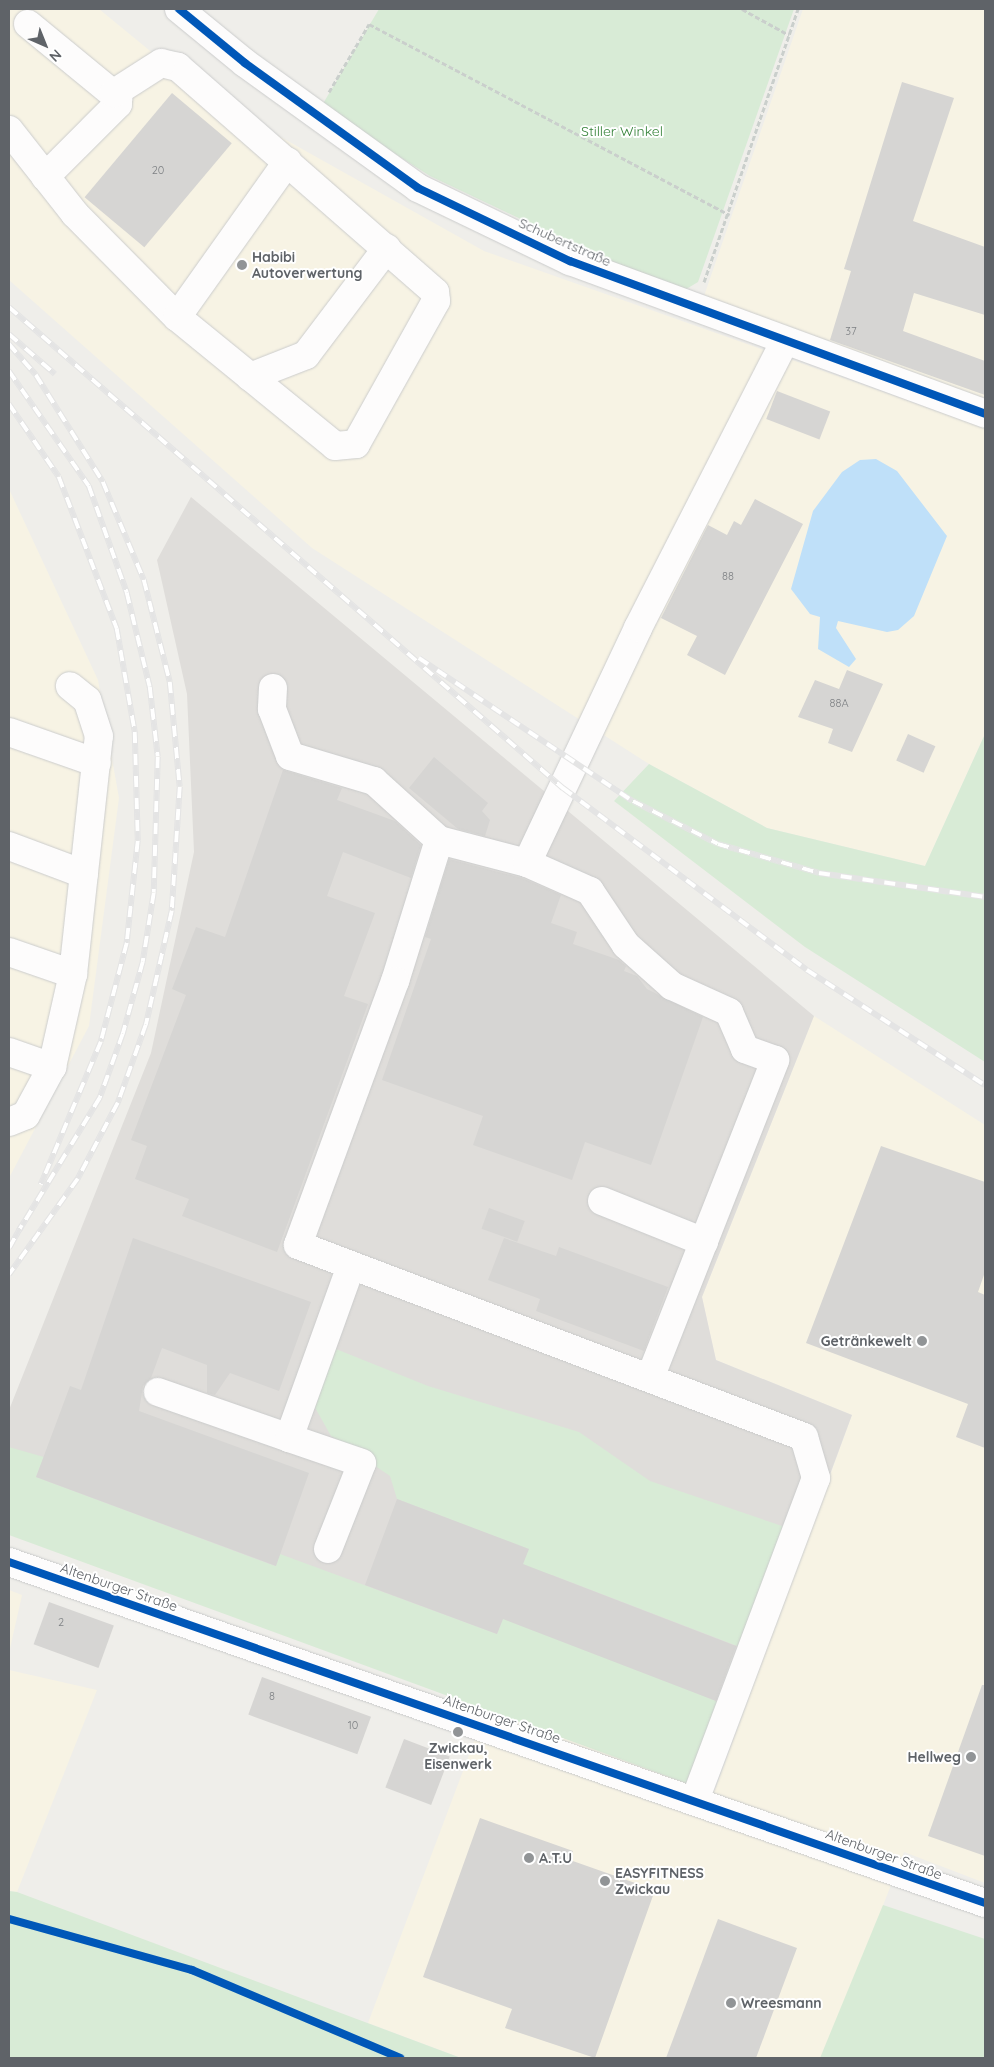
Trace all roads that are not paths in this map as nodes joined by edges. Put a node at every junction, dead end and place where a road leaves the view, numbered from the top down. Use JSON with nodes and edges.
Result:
{"nodes":[{"id":1,"x":179,"y":9,"type":"edge"},
{"id":2,"x":28,"y":24,"type":"dead end"},
{"id":3,"x":114,"y":93,"type":"junction"},
{"id":4,"x":9,"y":130,"type":"edge"},
{"id":5,"x":288,"y":162,"type":"junction"},
{"id":6,"x":45,"y":177,"type":"junction"},
{"id":7,"x":387,"y":248,"type":"junction"},
{"id":8,"x":177,"y":317,"type":"junction"},
{"id":9,"x":785,"y":341,"type":"junction"},
{"id":10,"x":250,"y":377,"type":"junction"},
{"id":11,"x":985,"y":414,"type":"edge"},
{"id":12,"x":70,"y":686,"type":"dead end"},
{"id":13,"x":273,"y":688,"type":"dead end"},
{"id":14,"x":9,"y":732,"type":"edge"},
{"id":15,"x":97,"y":764,"type":"junction"},
{"id":16,"x":440,"y":840,"type":"junction"},
{"id":17,"x":9,"y":846,"type":"edge"},
{"id":18,"x":527,"y":863,"type":"junction"},
{"id":19,"x":84,"y":874,"type":"junction"},
{"id":20,"x":9,"y":952,"type":"edge"},
{"id":21,"x":73,"y":974,"type":"junction"},
{"id":22,"x":9,"y":1052,"type":"edge"},
{"id":23,"x":52,"y":1067,"type":"junction"},
{"id":24,"x":9,"y":1122,"type":"edge"},
{"id":25,"x":602,"y":1201,"type":"dead end"},
{"id":26,"x":704,"y":1242,"type":"junction"},
{"id":27,"x":351,"y":1266,"type":"junction"},
{"id":28,"x":650,"y":1378,"type":"junction"},
{"id":29,"x":158,"y":1392,"type":"dead end"},
{"id":30,"x":289,"y":1438,"type":"junction"},
{"id":31,"x":328,"y":1549,"type":"dead end"},
{"id":32,"x":9,"y":1562,"type":"edge"},
{"id":33,"x":695,"y":1800,"type":"junction"},
{"id":34,"x":985,"y":1903,"type":"edge"}],
"edges":[{"from":1,"to":9,"type":"street","name":"Schubertstraße"},
{"from":2,"to":3,"type":"street"},
{"from":3,"to":5,"type":"street"},
{"from":3,"to":6,"type":"street"},
{"from":4,"to":6,"type":"street"},
{"from":5,"to":7,"type":"street"},
{"from":5,"to":8,"type":"street"},
{"from":6,"to":8,"type":"street"},
{"from":7,"to":10,"type":"street"},
{"from":7,"to":10,"type":"street"},
{"from":8,"to":10,"type":"street"},
{"from":9,"to":11,"type":"street","name":"Schubertstraße"},
{"from":9,"to":18,"type":"street"},
{"from":12,"to":15,"type":"street"},
{"from":13,"to":16,"type":"street"},
{"from":14,"to":15,"type":"street"},
{"from":15,"to":19,"type":"street"},
{"from":16,"to":18,"type":"street"},
{"from":16,"to":27,"type":"street"},
{"from":17,"to":19,"type":"street"},
{"from":18,"to":26,"type":"street"},
{"from":19,"to":21,"type":"street"},
{"from":20,"to":21,"type":"street"},
{"from":21,"to":23,"type":"street"},
{"from":22,"to":23,"type":"street"},
{"from":23,"to":24,"type":"street"},
{"from":25,"to":26,"type":"street"},
{"from":26,"to":28,"type":"street"},
{"from":27,"to":28,"type":"street"},
{"from":27,"to":30,"type":"street"},
{"from":28,"to":33,"type":"street"},
{"from":29,"to":30,"type":"street"},
{"from":30,"to":31,"type":"street"},
{"from":32,"to":33,"type":"street","name":"Altenburger Straße"},
{"from":33,"to":34,"type":"street","name":"Altenburger Straße"}]}
